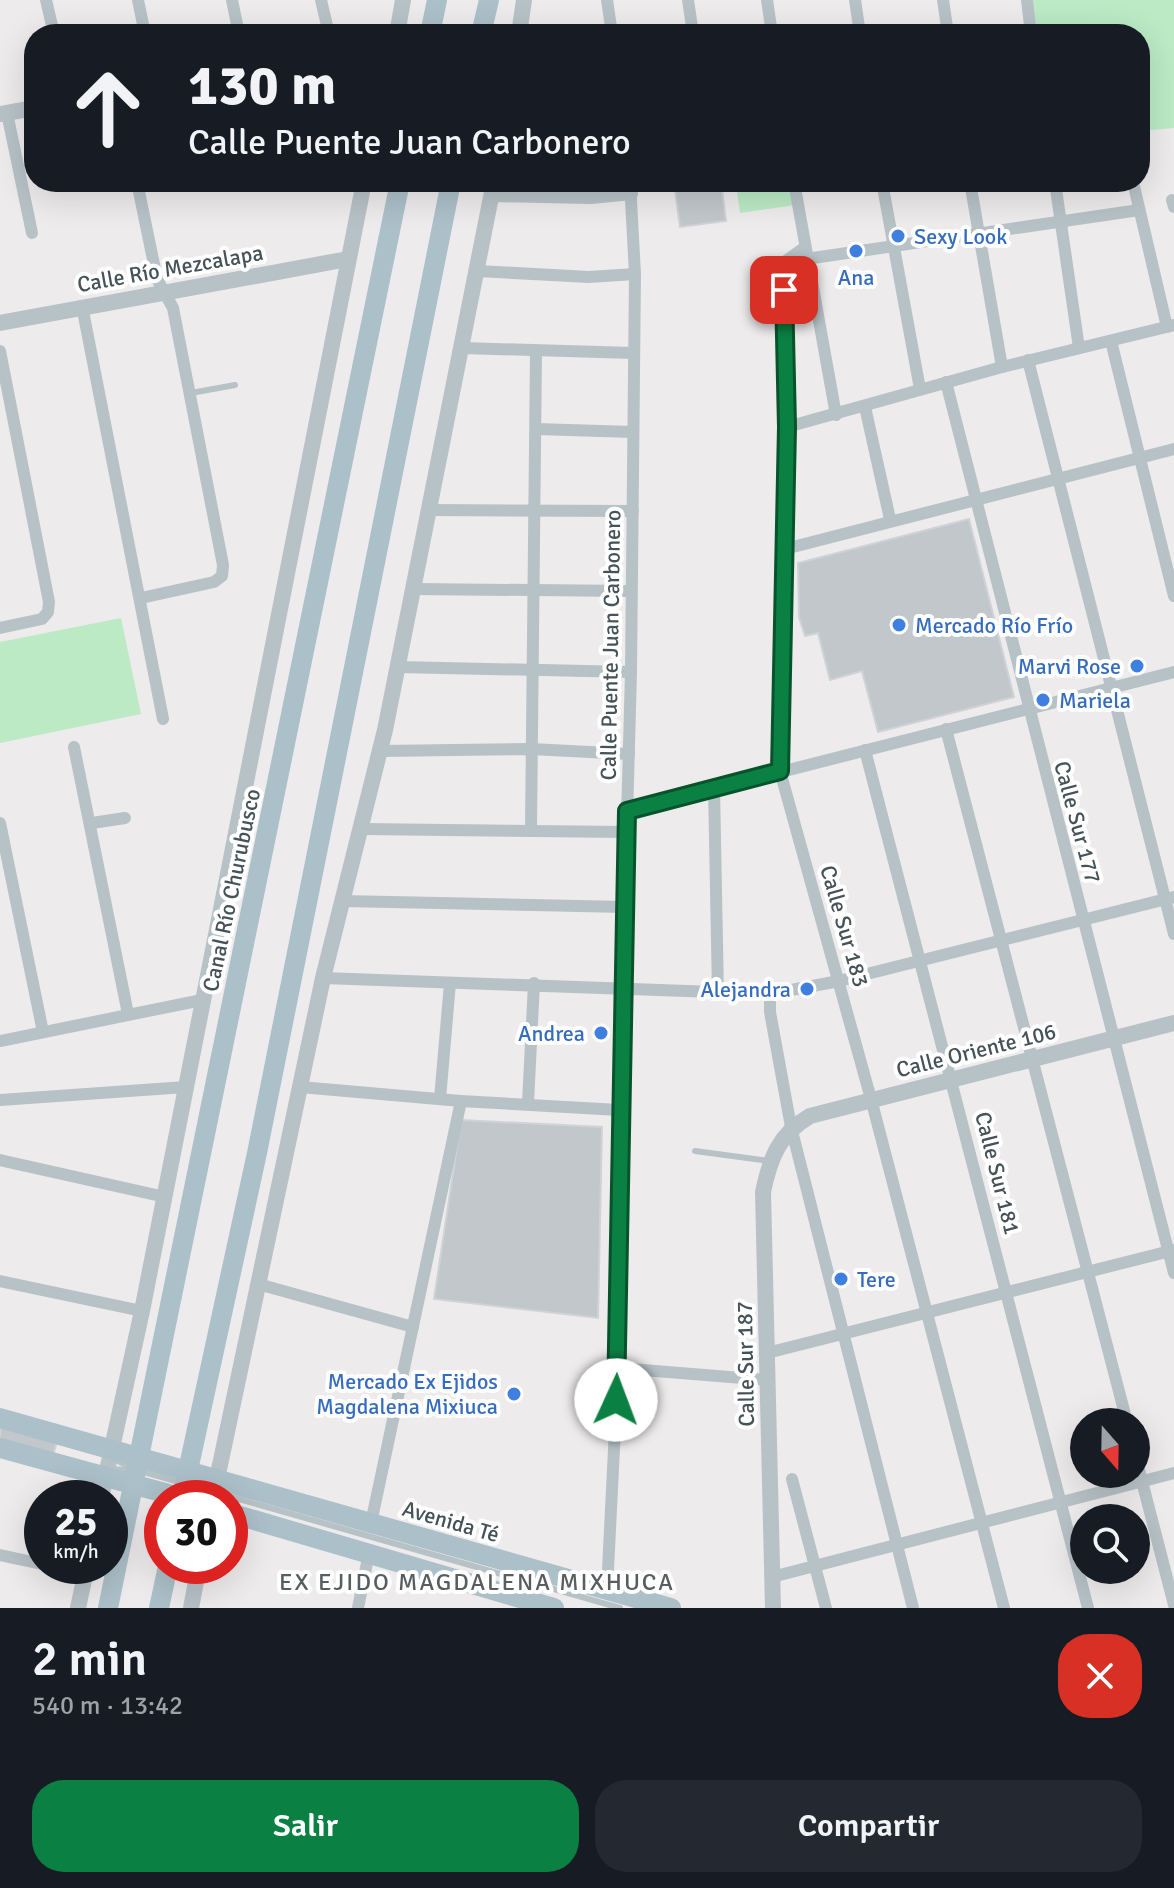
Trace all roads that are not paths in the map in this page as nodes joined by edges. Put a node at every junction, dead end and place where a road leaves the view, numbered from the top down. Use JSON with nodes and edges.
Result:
{"nodes":[{"id":1,"x":46,"y":0,"type":"edge"},
{"id":2,"x":138,"y":0,"type":"edge"},
{"id":3,"x":232,"y":0,"type":"edge"},
{"id":4,"x":321,"y":0,"type":"edge"},
{"id":5,"x":403,"y":0,"type":"edge"},
{"id":6,"x":437,"y":0,"type":"edge"},
{"id":7,"x":489,"y":0,"type":"edge"},
{"id":8,"x":524,"y":0,"type":"edge"},
{"id":9,"x":607,"y":0,"type":"edge"},
{"id":10,"x":688,"y":0,"type":"edge"},
{"id":11,"x":767,"y":0,"type":"edge"},
{"id":12,"x":855,"y":0,"type":"edge"},
{"id":13,"x":943,"y":0,"type":"edge"},
{"id":14,"x":1027,"y":0,"type":"edge"},
{"id":15,"x":52,"y":24,"type":"edge"},
{"id":16,"x":143,"y":24,"type":"edge"},
{"id":17,"x":237,"y":24,"type":"edge"},
{"id":18,"x":327,"y":24,"type":"edge"},
{"id":19,"x":399,"y":24,"type":"edge"},
{"id":20,"x":432,"y":24,"type":"edge"},
{"id":21,"x":483,"y":24,"type":"edge"},
{"id":22,"x":520,"y":24,"type":"edge"},
{"id":23,"x":611,"y":24,"type":"edge"},
{"id":24,"x":692,"y":24,"type":"edge"},
{"id":25,"x":771,"y":24,"type":"edge"},
{"id":26,"x":859,"y":24,"type":"edge"},
{"id":27,"x":947,"y":24,"type":"edge"},
{"id":28,"x":1030,"y":24,"type":"edge"},
{"id":29,"x":24,"y":110,"type":"edge"},
{"id":30,"x":4,"y":114,"type":"edge"},
{"id":31,"x":139,"y":192,"type":"edge"},
{"id":32,"x":362,"y":192,"type":"edge"},
{"id":33,"x":398,"y":192,"type":"edge"},
{"id":34,"x":449,"y":192,"type":"edge"},
{"id":35,"x":492,"y":192,"type":"edge"},
{"id":36,"x":526,"y":192,"type":"edge"},
{"id":37,"x":615,"y":192,"type":"edge"},
{"id":38,"x":631,"y":192,"type":"edge"},
{"id":39,"x":796,"y":192,"type":"edge"},
{"id":40,"x":884,"y":192,"type":"edge"},
{"id":41,"x":972,"y":192,"type":"edge"},
{"id":42,"x":1057,"y":192,"type":"edge"},
{"id":43,"x":1135,"y":192,"type":"edge"},
{"id":44,"x":1139,"y":210,"type":"junction"},
{"id":45,"x":1062,"y":220,"type":"junction"},
{"id":46,"x":32,"y":233,"type":"dead end"},
{"id":47,"x":978,"y":235,"type":"junction"},
{"id":48,"x":892,"y":248,"type":"junction"},
{"id":49,"x":805,"y":253,"type":"junction"},
{"id":50,"x":348,"y":259,"type":"junction"},
{"id":51,"x":478,"y":271,"type":"junction"},
{"id":52,"x":635,"y":274,"type":"junction"},
{"id":53,"x":164,"y":291,"type":"junction"},
{"id":54,"x":82,"y":306,"type":"junction"},
{"id":55,"x":0,"y":323,"type":"edge"},
{"id":56,"x":1170,"y":326,"type":"edge"},
{"id":57,"x":1111,"y":341,"type":"junction"},
{"id":58,"x":462,"y":348,"type":"junction"},
{"id":59,"x":1079,"y":348,"type":"junction"},
{"id":60,"x":0,"y":351,"type":"edge"},
{"id":61,"x":536,"y":351,"type":"junction"},
{"id":62,"x":633,"y":353,"type":"junction"},
{"id":63,"x":1028,"y":360,"type":"junction"},
{"id":64,"x":1002,"y":367,"type":"junction"},
{"id":65,"x":946,"y":382,"type":"junction"},
{"id":66,"x":235,"y":385,"type":"dead end"},
{"id":67,"x":920,"y":389,"type":"junction"},
{"id":68,"x":190,"y":394,"type":"junction"},
{"id":69,"x":865,"y":407,"type":"junction"},
{"id":70,"x":836,"y":415,"type":"junction"},
{"id":71,"x":787,"y":427,"type":"junction"},
{"id":72,"x":536,"y":429,"type":"junction"},
{"id":73,"x":633,"y":432,"type":"junction"},
{"id":74,"x":1174,"y":449,"type":"edge"},
{"id":75,"x":1139,"y":458,"type":"junction"},
{"id":76,"x":1059,"y":478,"type":"junction"},
{"id":77,"x":975,"y":499,"type":"junction"},
{"id":78,"x":429,"y":510,"type":"junction"},
{"id":79,"x":534,"y":510,"type":"junction"},
{"id":80,"x":633,"y":511,"type":"junction"},
{"id":81,"x":890,"y":519,"type":"junction"},
{"id":82,"x":785,"y":549,"type":"junction"},
{"id":83,"x":413,"y":589,"type":"junction"},
{"id":84,"x":533,"y":591,"type":"junction"},
{"id":85,"x":631,"y":591,"type":"junction"},
{"id":86,"x":1174,"y":596,"type":"edge"},
{"id":87,"x":141,"y":598,"type":"junction"},
{"id":88,"x":0,"y":628,"type":"edge"},
{"id":89,"x":398,"y":667,"type":"junction"},
{"id":90,"x":533,"y":670,"type":"junction"},
{"id":91,"x":631,"y":672,"type":"junction"},
{"id":92,"x":1174,"y":672,"type":"edge"},
{"id":93,"x":1112,"y":688,"type":"junction"},
{"id":94,"x":1028,"y":709,"type":"junction"},
{"id":95,"x":163,"y":719,"type":"dead end"},
{"id":96,"x":946,"y":729,"type":"junction"},
{"id":97,"x":74,"y":747,"type":"dead end"},
{"id":98,"x":531,"y":749,"type":"junction"},
{"id":99,"x":865,"y":750,"type":"junction"},
{"id":100,"x":380,"y":751,"type":"junction"},
{"id":101,"x":629,"y":754,"type":"junction"},
{"id":102,"x":780,"y":771,"type":"junction"},
{"id":103,"x":714,"y":788,"type":"junction"},
{"id":104,"x":627,"y":811,"type":"junction"},
{"id":105,"x":125,"y":818,"type":"dead end"},
{"id":106,"x":0,"y":823,"type":"edge"},
{"id":107,"x":92,"y":823,"type":"junction"},
{"id":108,"x":362,"y":829,"type":"junction"},
{"id":109,"x":531,"y":829,"type":"junction"},
{"id":110,"x":626,"y":832,"type":"junction"},
{"id":111,"x":1170,"y":898,"type":"edge"},
{"id":112,"x":343,"y":901,"type":"junction"},
{"id":113,"x":625,"y":907,"type":"junction"},
{"id":114,"x":1083,"y":919,"type":"junction"},
{"id":115,"x":1174,"y":934,"type":"edge"},
{"id":116,"x":1003,"y":939,"type":"junction"},
{"id":117,"x":921,"y":961,"type":"junction"},
{"id":118,"x":323,"y":978,"type":"junction"},
{"id":119,"x":839,"y":981,"type":"junction"},
{"id":120,"x":450,"y":983,"type":"junction"},
{"id":121,"x":534,"y":983,"type":"junction"},
{"id":122,"x":624,"y":988,"type":"junction"},
{"id":123,"x":718,"y":994,"type":"junction"},
{"id":124,"x":770,"y":994,"type":"junction"},
{"id":125,"x":202,"y":1000,"type":"junction"},
{"id":126,"x":128,"y":1014,"type":"junction"},
{"id":127,"x":1174,"y":1023,"type":"edge"},
{"id":128,"x":43,"y":1032,"type":"junction"},
{"id":129,"x":1112,"y":1038,"type":"junction"},
{"id":130,"x":0,"y":1041,"type":"edge"},
{"id":131,"x":1032,"y":1058,"type":"junction"},
{"id":132,"x":953,"y":1079,"type":"junction"},
{"id":133,"x":186,"y":1087,"type":"junction"},
{"id":134,"x":300,"y":1087,"type":"junction"},
{"id":135,"x":440,"y":1099,"type":"junction"},
{"id":136,"x":871,"y":1099,"type":"junction"},
{"id":137,"x":0,"y":1100,"type":"edge"},
{"id":138,"x":461,"y":1101,"type":"junction"},
{"id":139,"x":528,"y":1103,"type":"junction"},
{"id":140,"x":619,"y":1110,"type":"junction"},
{"id":141,"x":791,"y":1127,"type":"junction"},
{"id":142,"x":695,"y":1151,"type":"dead end"},
{"id":143,"x":0,"y":1160,"type":"edge"},
{"id":144,"x":769,"y":1161,"type":"junction"},
{"id":145,"x":165,"y":1197,"type":"junction"},
{"id":146,"x":1171,"y":1250,"type":"edge"},
{"id":147,"x":1088,"y":1272,"type":"junction"},
{"id":148,"x":1174,"y":1273,"type":"edge"},
{"id":149,"x":0,"y":1281,"type":"edge"},
{"id":150,"x":258,"y":1284,"type":"junction"},
{"id":151,"x":1007,"y":1292,"type":"junction"},
{"id":152,"x":142,"y":1311,"type":"junction"},
{"id":153,"x":926,"y":1314,"type":"junction"},
{"id":154,"x":413,"y":1327,"type":"junction"},
{"id":155,"x":844,"y":1334,"type":"junction"},
{"id":156,"x":767,"y":1353,"type":"junction"},
{"id":157,"x":618,"y":1368,"type":"junction"},
{"id":158,"x":767,"y":1380,"type":"junction"},
{"id":159,"x":1123,"y":1408,"type":"edge"},
{"id":160,"x":0,"y":1418,"type":"edge"},
{"id":161,"x":0,"y":1427,"type":"edge"},
{"id":162,"x":0,"y":1440,"type":"edge"},
{"id":163,"x":0,"y":1448,"type":"edge"},
{"id":164,"x":108,"y":1462,"type":"junction"},
{"id":165,"x":137,"y":1470,"type":"junction"},
{"id":166,"x":1174,"y":1473,"type":"edge"},
{"id":167,"x":792,"y":1479,"type":"dead end"},
{"id":168,"x":1150,"y":1479,"type":"edge"},
{"id":169,"x":104,"y":1480,"type":"edge"},
{"id":170,"x":160,"y":1480,"type":"edge"},
{"id":171,"x":160,"y":1480,"type":"edge"},
{"id":172,"x":186,"y":1480,"type":"edge"},
{"id":173,"x":217,"y":1480,"type":"edge"},
{"id":174,"x":1117,"y":1488,"type":"edge"},
{"id":175,"x":1144,"y":1488,"type":"edge"},
{"id":176,"x":248,"y":1496,"type":"edge"},
{"id":177,"x":248,"y":1499,"type":"edge"},
{"id":178,"x":1061,"y":1504,"type":"junction"},
{"id":179,"x":248,"y":1518,"type":"edge"},
{"id":180,"x":371,"y":1523,"type":"junction"},
{"id":181,"x":980,"y":1524,"type":"junction"},
{"id":182,"x":897,"y":1545,"type":"junction"},
{"id":183,"x":369,"y":1553,"type":"junction"},
{"id":184,"x":0,"y":1555,"type":"edge"},
{"id":185,"x":24,"y":1560,"type":"edge"},
{"id":186,"x":814,"y":1567,"type":"junction"},
{"id":187,"x":772,"y":1577,"type":"junction"},
{"id":188,"x":84,"y":1584,"type":"edge"},
{"id":189,"x":164,"y":1584,"type":"edge"},
{"id":190,"x":196,"y":1584,"type":"edge"},
{"id":191,"x":607,"y":1590,"type":"junction"},
{"id":192,"x":1174,"y":1605,"type":"edge"},
{"id":193,"x":78,"y":1608,"type":"edge"},
{"id":194,"x":108,"y":1608,"type":"edge"},
{"id":195,"x":159,"y":1608,"type":"edge"},
{"id":196,"x":191,"y":1608,"type":"edge"},
{"id":197,"x":358,"y":1608,"type":"edge"},
{"id":198,"x":554,"y":1608,"type":"edge"},
{"id":199,"x":620,"y":1608,"type":"edge"},
{"id":200,"x":671,"y":1608,"type":"edge"},
{"id":201,"x":773,"y":1608,"type":"edge"},
{"id":202,"x":826,"y":1608,"type":"edge"},
{"id":203,"x":913,"y":1608,"type":"edge"},
{"id":204,"x":1004,"y":1608,"type":"edge"},
{"id":205,"x":1088,"y":1608,"type":"edge"}],
"edges":[{"from":1,"to":15,"type":"street"},
{"from":2,"to":16,"type":"street"},
{"from":3,"to":17,"type":"street"},
{"from":4,"to":18,"type":"street"},
{"from":5,"to":19,"type":"street"},
{"from":6,"to":20,"type":"main road"},
{"from":7,"to":21,"type":"main road"},
{"from":8,"to":22,"type":"street"},
{"from":9,"to":23,"type":"street"},
{"from":10,"to":24,"type":"street"},
{"from":11,"to":25,"type":"street"},
{"from":12,"to":26,"type":"street"},
{"from":13,"to":27,"type":"street"},
{"from":14,"to":28,"type":"street"},
{"from":29,"to":30,"type":"street"},
{"from":30,"to":46,"type":"street"},
{"from":31,"to":53,"type":"street"},
{"from":32,"to":50,"type":"street","name":"Canal Río Churubusco"},
{"from":33,"to":165,"type":"main road","name":"Canal Río Churubusco"},
{"from":34,"to":172,"type":"main road"},
{"from":35,"to":51,"type":"street"},
{"from":36,"to":37,"type":"street"},
{"from":38,"to":52,"type":"street","name":"Calle Puente Juan Carbonero"},
{"from":39,"to":49,"type":"street"},
{"from":40,"to":48,"type":"street"},
{"from":41,"to":47,"type":"street"},
{"from":42,"to":45,"type":"street"},
{"from":43,"to":44,"type":"street"},
{"from":44,"to":45,"type":"street"},
{"from":44,"to":56,"type":"street"},
{"from":45,"to":47,"type":"street"},
{"from":45,"to":59,"type":"street"},
{"from":47,"to":48,"type":"street"},
{"from":47,"to":64,"type":"street"},
{"from":48,"to":49,"type":"street"},
{"from":48,"to":67,"type":"street"},
{"from":49,"to":70,"type":"street"},
{"from":49,"to":71,"type":"street","name":"Calle Sur 183"},
{"from":50,"to":53,"type":"street","name":"Calle Río Mezcalapa"},
{"from":50,"to":125,"type":"street","name":"Canal Río Churubusco"},
{"from":51,"to":52,"type":"street"},
{"from":51,"to":58,"type":"street"},
{"from":52,"to":62,"type":"street","name":"Calle Puente Juan Carbonero"},
{"from":53,"to":54,"type":"street","name":"Calle Río Mezcalapa"},
{"from":53,"to":68,"type":"street"},
{"from":54,"to":55,"type":"street","name":"Calle Río Mezcalapa"},
{"from":54,"to":87,"type":"street"},
{"from":56,"to":57,"type":"street"},
{"from":57,"to":59,"type":"street"},
{"from":57,"to":75,"type":"street"},
{"from":58,"to":61,"type":"street"},
{"from":58,"to":78,"type":"street"},
{"from":59,"to":63,"type":"street"},
{"from":60,"to":88,"type":"street"},
{"from":61,"to":62,"type":"street"},
{"from":61,"to":72,"type":"street"},
{"from":62,"to":73,"type":"street","name":"Calle Puente Juan Carbonero"},
{"from":63,"to":64,"type":"street"},
{"from":63,"to":76,"type":"street"},
{"from":64,"to":65,"type":"street"},
{"from":65,"to":67,"type":"street"},
{"from":65,"to":77,"type":"street","name":"Calle Sur 177"},
{"from":66,"to":68,"type":"lane"},
{"from":67,"to":69,"type":"street"},
{"from":68,"to":87,"type":"street"},
{"from":69,"to":70,"type":"street"},
{"from":69,"to":81,"type":"street"},
{"from":70,"to":71,"type":"street"},
{"from":71,"to":82,"type":"street","name":"Calle Sur 183"},
{"from":72,"to":73,"type":"street"},
{"from":72,"to":79,"type":"street"},
{"from":73,"to":80,"type":"street","name":"Calle Puente Juan Carbonero"},
{"from":74,"to":75,"type":"street"},
{"from":75,"to":76,"type":"street"},
{"from":75,"to":86,"type":"street"},
{"from":76,"to":77,"type":"street"},
{"from":76,"to":93,"type":"street"},
{"from":77,"to":81,"type":"street"},
{"from":77,"to":94,"type":"street","name":"Calle Sur 177"},
{"from":78,"to":79,"type":"street"},
{"from":78,"to":83,"type":"street"},
{"from":79,"to":80,"type":"street"},
{"from":79,"to":84,"type":"street"},
{"from":80,"to":85,"type":"street","name":"Calle Puente Juan Carbonero"},
{"from":81,"to":82,"type":"street"},
{"from":82,"to":102,"type":"street","name":"Calle Sur 183"},
{"from":83,"to":84,"type":"street"},
{"from":83,"to":89,"type":"street"},
{"from":84,"to":85,"type":"street"},
{"from":84,"to":90,"type":"street"},
{"from":85,"to":91,"type":"street","name":"Calle Puente Juan Carbonero"},
{"from":87,"to":95,"type":"street"},
{"from":89,"to":90,"type":"street"},
{"from":89,"to":100,"type":"street"},
{"from":90,"to":91,"type":"street"},
{"from":90,"to":98,"type":"street"},
{"from":91,"to":101,"type":"street","name":"Calle Puente Juan Carbonero"},
{"from":92,"to":93,"type":"street"},
{"from":93,"to":94,"type":"street"},
{"from":93,"to":111,"type":"street"},
{"from":94,"to":96,"type":"street"},
{"from":94,"to":114,"type":"street","name":"Calle Sur 177"},
{"from":96,"to":99,"type":"street"},
{"from":96,"to":116,"type":"street"},
{"from":97,"to":107,"type":"street"},
{"from":98,"to":100,"type":"street"},
{"from":98,"to":101,"type":"street"},
{"from":98,"to":109,"type":"street"},
{"from":99,"to":102,"type":"street"},
{"from":99,"to":117,"type":"street","name":"Calle Sur 181"},
{"from":100,"to":108,"type":"street"},
{"from":101,"to":104,"type":"street","name":"Calle Puente Juan Carbonero"},
{"from":102,"to":103,"type":"street"},
{"from":102,"to":119,"type":"street","name":"Calle Sur 183"},
{"from":103,"to":104,"type":"street"},
{"from":103,"to":123,"type":"street"},
{"from":104,"to":110,"type":"street","name":"Calle Puente Juan Carbonero"},
{"from":105,"to":107,"type":"street"},
{"from":106,"to":128,"type":"street"},
{"from":107,"to":126,"type":"street"},
{"from":108,"to":109,"type":"street"},
{"from":108,"to":112,"type":"street"},
{"from":109,"to":110,"type":"street"},
{"from":110,"to":113,"type":"street","name":"Calle Puente Juan Carbonero"},
{"from":111,"to":114,"type":"street"},
{"from":111,"to":115,"type":"street"},
{"from":112,"to":113,"type":"street"},
{"from":112,"to":118,"type":"street"},
{"from":113,"to":122,"type":"street","name":"Calle Puente Juan Carbonero"},
{"from":114,"to":116,"type":"street"},
{"from":114,"to":129,"type":"street","name":"Calle Sur 177"},
{"from":116,"to":117,"type":"street"},
{"from":116,"to":131,"type":"street"},
{"from":117,"to":119,"type":"street"},
{"from":117,"to":132,"type":"street","name":"Calle Sur 181"},
{"from":118,"to":120,"type":"street"},
{"from":118,"to":134,"type":"street"},
{"from":119,"to":124,"type":"street"},
{"from":119,"to":136,"type":"street","name":"Calle Sur 183"},
{"from":120,"to":121,"type":"street"},
{"from":120,"to":135,"type":"street"},
{"from":121,"to":122,"type":"street"},
{"from":121,"to":139,"type":"street"},
{"from":122,"to":123,"type":"street"},
{"from":122,"to":140,"type":"street","name":"Calle Puente Juan Carbonero"},
{"from":123,"to":124,"type":"street"},
{"from":124,"to":141,"type":"street"},
{"from":125,"to":126,"type":"street"},
{"from":125,"to":133,"type":"street","name":"Canal Río Churubusco"},
{"from":126,"to":128,"type":"street"},
{"from":127,"to":129,"type":"street","name":"Calle Oriente 106"},
{"from":128,"to":130,"type":"street"},
{"from":129,"to":131,"type":"street","name":"Calle Oriente 106"},
{"from":129,"to":146,"type":"street","name":"Calle Sur 177"},
{"from":131,"to":132,"type":"street","name":"Calle Oriente 106"},
{"from":131,"to":147,"type":"street"},
{"from":132,"to":136,"type":"street","name":"Calle Oriente 106"},
{"from":132,"to":151,"type":"street","name":"Calle Sur 181"},
{"from":133,"to":137,"type":"street"},
{"from":133,"to":145,"type":"street","name":"Canal Río Churubusco"},
{"from":134,"to":135,"type":"street"},
{"from":134,"to":150,"type":"street"},
{"from":135,"to":138,"type":"street"},
{"from":136,"to":141,"type":"street","name":"Calle Oriente 106"},
{"from":136,"to":153,"type":"street","name":"Calle Sur 183"},
{"from":138,"to":139,"type":"street"},
{"from":138,"to":154,"type":"street"},
{"from":139,"to":140,"type":"street"},
{"from":140,"to":157,"type":"street","name":"Calle Puente Juan Carbonero"},
{"from":141,"to":144,"type":"street","name":"Calle Sur 187"},
{"from":141,"to":155,"type":"street"},
{"from":142,"to":144,"type":"lane"},
{"from":143,"to":145,"type":"street"},
{"from":144,"to":156,"type":"street","name":"Calle Sur 187"},
{"from":145,"to":152,"type":"street","name":"Canal Río Churubusco"},
{"from":146,"to":147,"type":"street"},
{"from":146,"to":148,"type":"street","name":"Calle Sur 177"},
{"from":147,"to":151,"type":"street"},
{"from":147,"to":159,"type":"street"},
{"from":149,"to":152,"type":"street"},
{"from":150,"to":154,"type":"street"},
{"from":150,"to":173,"type":"street"},
{"from":151,"to":153,"type":"street"},
{"from":151,"to":178,"type":"street","name":"Calle Sur 181"},
{"from":152,"to":164,"type":"street","name":"Canal Río Churubusco"},
{"from":153,"to":155,"type":"street"},
{"from":153,"to":181,"type":"street","name":"Calle Sur 183"},
{"from":154,"to":180,"type":"street"},
{"from":155,"to":156,"type":"street"},
{"from":155,"to":182,"type":"street"},
{"from":156,"to":158,"type":"street","name":"Calle Sur 187"},
{"from":157,"to":158,"type":"street"},
{"from":157,"to":191,"type":"street","name":"Calle Puente Juan Carbonero"},
{"from":158,"to":187,"type":"street","name":"Calle Sur 187"},
{"from":160,"to":164,"type":"main road"},
{"from":161,"to":164,"type":"lane"},
{"from":162,"to":164,"type":"lane"},
{"from":163,"to":164,"type":"main road"},
{"from":164,"to":165,"type":"main road"},
{"from":164,"to":165,"type":"main road"},
{"from":164,"to":169,"type":"street","name":"Canal Río Churubusco"},
{"from":165,"to":170,"type":"main road"},
{"from":165,"to":171,"type":"main road"},
{"from":165,"to":194,"type":"main road","name":"Canal Río Churubusco"},
{"from":166,"to":168,"type":"street"},
{"from":167,"to":186,"type":"street"},
{"from":174,"to":178,"type":"street"},
{"from":175,"to":192,"type":"street"},
{"from":176,"to":180,"type":"main road","name":"Avenida Té"},
{"from":177,"to":199,"type":"lane"},
{"from":178,"to":181,"type":"street"},
{"from":178,"to":205,"type":"street","name":"Calle Sur 181"},
{"from":179,"to":183,"type":"main road"},
{"from":180,"to":191,"type":"main road","name":"Avenida Té"},
{"from":181,"to":182,"type":"street"},
{"from":181,"to":204,"type":"street","name":"Calle Sur 183"},
{"from":182,"to":186,"type":"street"},
{"from":182,"to":203,"type":"street"},
{"from":183,"to":197,"type":"street"},
{"from":183,"to":198,"type":"main road"},
{"from":184,"to":185,"type":"street"},
{"from":186,"to":187,"type":"street"},
{"from":186,"to":202,"type":"street"},
{"from":187,"to":201,"type":"street","name":"Calle Sur 187"},
{"from":188,"to":193,"type":"street"},
{"from":189,"to":195,"type":"main road"},
{"from":190,"to":196,"type":"street"},
{"from":191,"to":200,"type":"main road","name":"Avenida Té"}]}
